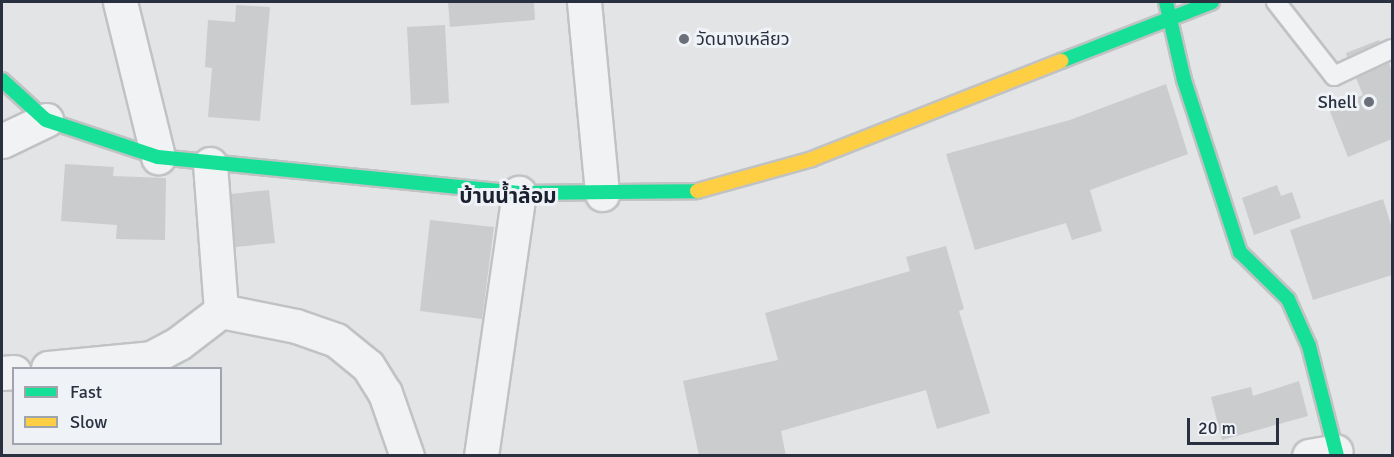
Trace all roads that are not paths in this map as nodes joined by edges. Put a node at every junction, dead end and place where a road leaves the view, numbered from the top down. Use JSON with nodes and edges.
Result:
{"nodes":[{"id":1,"x":120,"y":2,"type":"edge"},
{"id":2,"x":584,"y":2,"type":"edge"},
{"id":3,"x":1166,"y":2,"type":"edge"},
{"id":4,"x":1212,"y":2,"type":"edge"},
{"id":5,"x":1276,"y":2,"type":"edge"},
{"id":6,"x":1169,"y":16,"type":"junction"},
{"id":7,"x":1392,"y":48,"type":"edge"},
{"id":8,"x":2,"y":80,"type":"edge"},
{"id":9,"x":46,"y":120,"type":"junction"},
{"id":10,"x":2,"y":141,"type":"edge"},
{"id":11,"x":158,"y":157,"type":"junction"},
{"id":12,"x":210,"y":164,"type":"junction"},
{"id":13,"x":519,"y":194,"type":"junction"},
{"id":14,"x":602,"y":194,"type":"junction"},
{"id":15,"x":221,"y":310,"type":"junction"},
{"id":16,"x":67,"y":367,"type":"edge"},
{"id":17,"x":1327,"y":454,"type":"edge"},
{"id":18,"x":407,"y":456,"type":"edge"},
{"id":19,"x":481,"y":456,"type":"edge"}],
"edges":[{"from":1,"to":11,"type":"street"},
{"from":2,"to":14,"type":"street"},
{"from":3,"to":6,"type":"main road"},
{"from":4,"to":6,"type":"main road"},
{"from":5,"to":7,"type":"lane"},
{"from":6,"to":14,"type":"main road"},
{"from":6,"to":17,"type":"main road"},
{"from":8,"to":9,"type":"main road"},
{"from":9,"to":10,"type":"street"},
{"from":9,"to":11,"type":"main road"},
{"from":11,"to":12,"type":"main road"},
{"from":12,"to":13,"type":"main road"},
{"from":12,"to":15,"type":"street"},
{"from":13,"to":14,"type":"main road"},
{"from":13,"to":19,"type":"street"},
{"from":15,"to":16,"type":"street"},
{"from":15,"to":18,"type":"street"}]}
